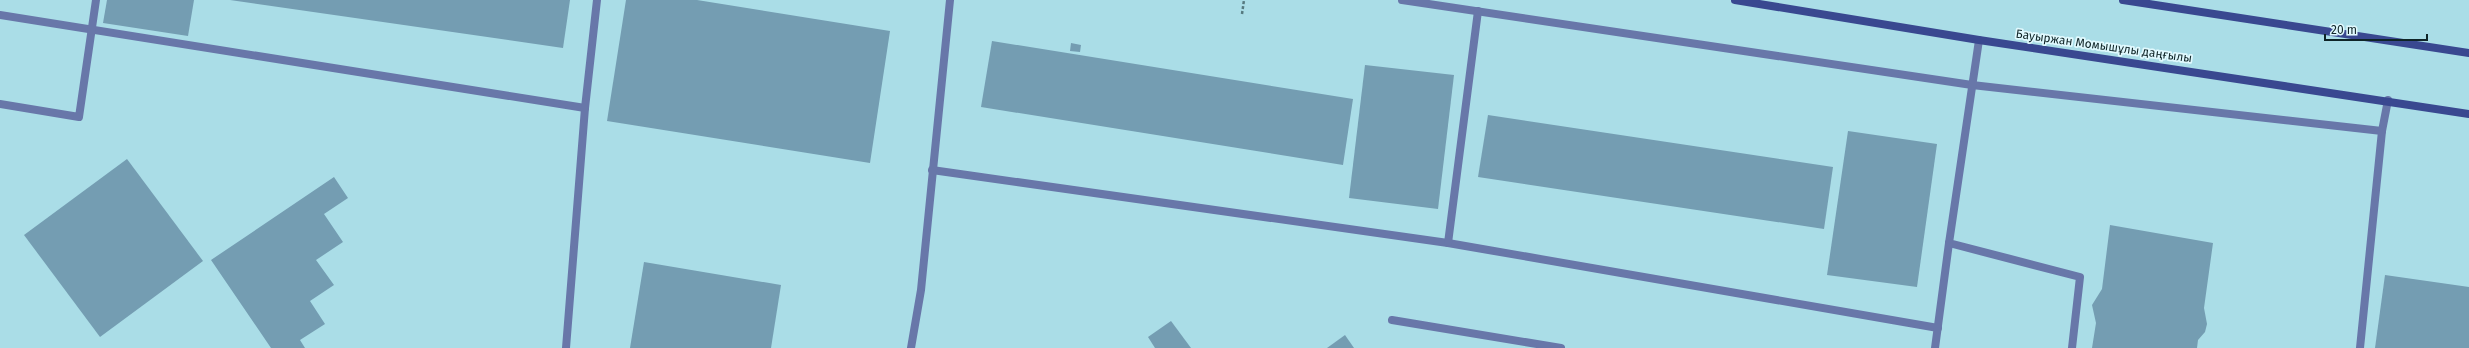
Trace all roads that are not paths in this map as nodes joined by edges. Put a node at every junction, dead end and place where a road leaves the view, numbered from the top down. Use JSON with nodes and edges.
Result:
{"nodes":[{"id":1,"x":96,"y":0,"type":"edge"},
{"id":2,"x":597,"y":0,"type":"edge"},
{"id":3,"x":950,"y":0,"type":"edge"},
{"id":4,"x":1402,"y":0,"type":"edge"},
{"id":5,"x":1736,"y":0,"type":"edge"},
{"id":6,"x":2123,"y":0,"type":"edge"},
{"id":7,"x":1478,"y":11,"type":"junction"},
{"id":8,"x":0,"y":15,"type":"edge"},
{"id":9,"x":92,"y":30,"type":"junction"},
{"id":10,"x":1979,"y":40,"type":"junction"},
{"id":11,"x":2469,"y":53,"type":"edge"},
{"id":12,"x":1972,"y":84,"type":"junction"},
{"id":13,"x":2388,"y":100,"type":"junction"},
{"id":14,"x":0,"y":104,"type":"edge"},
{"id":15,"x":586,"y":108,"type":"junction"},
{"id":16,"x":2469,"y":114,"type":"edge"},
{"id":17,"x":2382,"y":131,"type":"junction"},
{"id":18,"x":932,"y":170,"type":"junction"},
{"id":19,"x":1448,"y":243,"type":"junction"},
{"id":20,"x":1949,"y":243,"type":"junction"},
{"id":21,"x":1392,"y":320,"type":"dead end"},
{"id":22,"x":1938,"y":328,"type":"junction"},
{"id":23,"x":566,"y":348,"type":"edge"},
{"id":24,"x":911,"y":348,"type":"edge"},
{"id":25,"x":1561,"y":348,"type":"edge"},
{"id":26,"x":1935,"y":348,"type":"edge"},
{"id":27,"x":2072,"y":348,"type":"edge"},
{"id":28,"x":2360,"y":348,"type":"edge"}],
"edges":[{"from":1,"to":9,"type":"lane"},
{"from":2,"to":15,"type":"lane"},
{"from":3,"to":18,"type":"lane"},
{"from":4,"to":7,"type":"lane"},
{"from":5,"to":10,"type":"main road","name":"Бауыржан Момышұлы даңғылы"},
{"from":6,"to":11,"type":"main road"},
{"from":7,"to":12,"type":"lane"},
{"from":7,"to":19,"type":"lane"},
{"from":8,"to":9,"type":"lane"},
{"from":9,"to":14,"type":"lane"},
{"from":9,"to":15,"type":"lane"},
{"from":10,"to":12,"type":"lane"},
{"from":10,"to":13,"type":"main road","name":"Бауыржан Момышұлы даңғылы"},
{"from":12,"to":17,"type":"lane"},
{"from":12,"to":20,"type":"lane"},
{"from":13,"to":16,"type":"main road","name":"Бауыржан Момышұлы даңғылы"},
{"from":13,"to":17,"type":"lane"},
{"from":15,"to":23,"type":"lane"},
{"from":17,"to":28,"type":"lane"},
{"from":18,"to":19,"type":"lane"},
{"from":18,"to":24,"type":"lane"},
{"from":19,"to":22,"type":"lane"},
{"from":20,"to":22,"type":"lane"},
{"from":20,"to":27,"type":"lane"},
{"from":21,"to":25,"type":"lane"},
{"from":22,"to":26,"type":"lane"}]}
